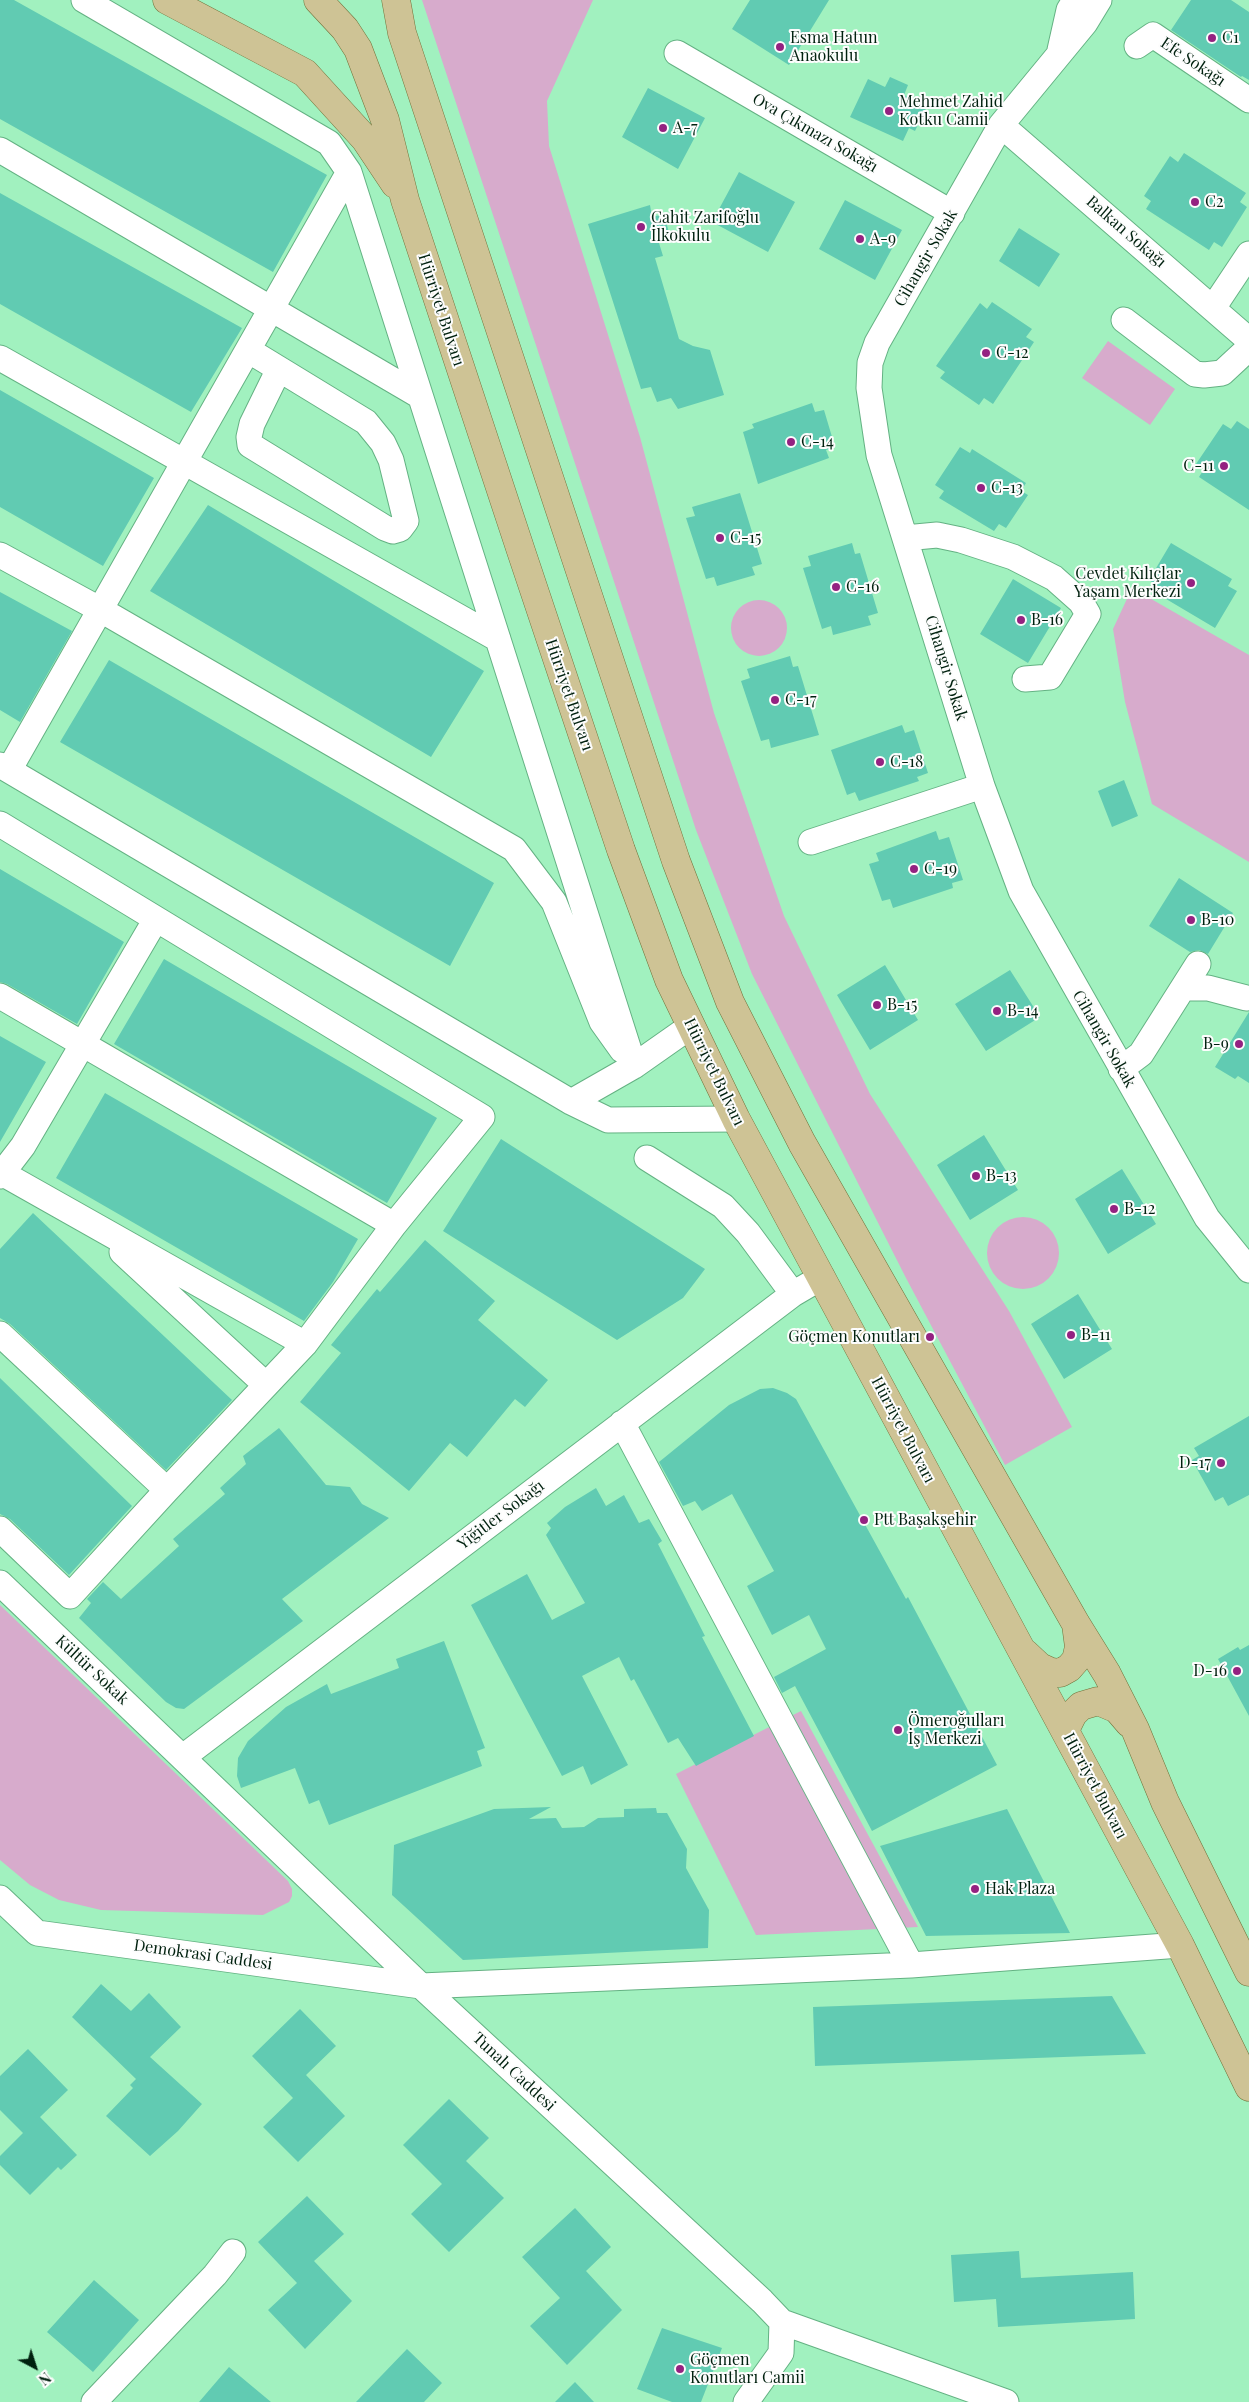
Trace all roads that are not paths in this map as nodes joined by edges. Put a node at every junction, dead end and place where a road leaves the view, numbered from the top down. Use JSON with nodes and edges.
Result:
{"nodes":[{"id":1,"x":167,"y":0,"type":"edge"},
{"id":2,"x":318,"y":0,"type":"edge"},
{"id":3,"x":396,"y":0,"type":"edge"},
{"id":4,"x":1075,"y":0,"type":"edge"},
{"id":5,"x":1098,"y":0,"type":"edge"},
{"id":6,"x":99,"y":4,"type":"edge"},
{"id":7,"x":1137,"y":46,"type":"dead end"},
{"id":8,"x":677,"y":53,"type":"dead end"},
{"id":9,"x":1058,"y":55,"type":"junction"},
{"id":10,"x":1249,"y":100,"type":"edge"},
{"id":11,"x":1001,"y":125,"type":"junction"},
{"id":12,"x":0,"y":150,"type":"edge"},
{"id":13,"x":349,"y":172,"type":"junction"},
{"id":14,"x":405,"y":200,"type":"junction"},
{"id":15,"x":952,"y":213,"type":"junction"},
{"id":16,"x":1249,"y":254,"type":"edge"},
{"id":17,"x":1213,"y":308,"type":"junction"},
{"id":18,"x":271,"y":309,"type":"junction"},
{"id":19,"x":1124,"y":320,"type":"dead end"},
{"id":20,"x":1249,"y":340,"type":"edge"},
{"id":21,"x":1249,"y":348,"type":"edge"},
{"id":22,"x":248,"y":350,"type":"junction"},
{"id":23,"x":0,"y":358,"type":"edge"},
{"id":24,"x":279,"y":369,"type":"junction"},
{"id":25,"x":420,"y":396,"type":"junction"},
{"id":26,"x":184,"y":462,"type":"junction"},
{"id":27,"x":905,"y":538,"type":"junction"},
{"id":28,"x":0,"y":555,"type":"edge"},
{"id":29,"x":101,"y":610,"type":"junction"},
{"id":30,"x":498,"y":639,"type":"junction"},
{"id":31,"x":1025,"y":679,"type":"dead end"},
{"id":32,"x":5,"y":767,"type":"edge"},
{"id":33,"x":982,"y":786,"type":"junction"},
{"id":34,"x":0,"y":824,"type":"edge"},
{"id":35,"x":811,"y":842,"type":"dead end"},
{"id":36,"x":156,"y":919,"type":"junction"},
{"id":37,"x":1198,"y":964,"type":"dead end"},
{"id":38,"x":1184,"y":988,"type":"junction"},
{"id":39,"x":0,"y":996,"type":"edge"},
{"id":40,"x":1246,"y":998,"type":"dead end"},
{"id":41,"x":691,"y":1026,"type":"junction"},
{"id":42,"x":83,"y":1044,"type":"junction"},
{"id":43,"x":634,"y":1066,"type":"junction"},
{"id":44,"x":1121,"y":1069,"type":"junction"},
{"id":45,"x":571,"y":1102,"type":"junction"},
{"id":46,"x":736,"y":1119,"type":"junction"},
{"id":47,"x":647,"y":1158,"type":"dead end"},
{"id":48,"x":1,"y":1174,"type":"edge"},
{"id":49,"x":90,"y":1223,"type":"junction"},
{"id":50,"x":394,"y":1225,"type":"junction"},
{"id":51,"x":1249,"y":1270,"type":"edge"},
{"id":52,"x":822,"y":1277,"type":"junction"},
{"id":53,"x":793,"y":1294,"type":"junction"},
{"id":54,"x":0,"y":1334,"type":"edge"},
{"id":55,"x":305,"y":1344,"type":"junction"},
{"id":56,"x":266,"y":1385,"type":"junction"},
{"id":57,"x":622,"y":1423,"type":"junction"},
{"id":58,"x":167,"y":1490,"type":"junction"},
{"id":59,"x":0,"y":1529,"type":"edge"},
{"id":60,"x":0,"y":1583,"type":"edge"},
{"id":61,"x":1076,"y":1624,"type":"junction"},
{"id":62,"x":1020,"y":1649,"type":"junction"},
{"id":63,"x":1136,"y":1729,"type":"junction"},
{"id":64,"x":1065,"y":1730,"type":"junction"},
{"id":65,"x":183,"y":1757,"type":"junction"},
{"id":66,"x":0,"y":1898,"type":"edge"},
{"id":67,"x":1180,"y":1945,"type":"junction"},
{"id":68,"x":911,"y":1965,"type":"junction"},
{"id":69,"x":1249,"y":1972,"type":"edge"},
{"id":70,"x":420,"y":1986,"type":"junction"},
{"id":71,"x":1249,"y":2087,"type":"edge"},
{"id":72,"x":233,"y":2252,"type":"dead end"},
{"id":73,"x":782,"y":2322,"type":"junction"},
{"id":74,"x":94,"y":2402,"type":"edge"},
{"id":75,"x":746,"y":2402,"type":"edge"},
{"id":76,"x":1006,"y":2402,"type":"edge"}],
"edges":[{"from":1,"to":14,"type":"main road"},
{"from":2,"to":14,"type":"main road","name":"Hürriyet Bulvarı"},
{"from":3,"to":61,"type":"main road"},
{"from":4,"to":9,"type":"street","name":"Cihangir Sokak"},
{"from":5,"to":9,"type":"street","name":"Cihangir Sokak"},
{"from":6,"to":13,"type":"street"},
{"from":7,"to":10,"type":"street","name":"Efe Sokağı"},
{"from":8,"to":15,"type":"street","name":"Ova Çıkmazı Sokağı"},
{"from":9,"to":11,"type":"street","name":"Cihangir Sokak"},
{"from":11,"to":15,"type":"street","name":"Cihangir Sokak"},
{"from":11,"to":17,"type":"street","name":"Balkan Sokağı"},
{"from":12,"to":18,"type":"street"},
{"from":13,"to":18,"type":"street"},
{"from":13,"to":25,"type":"street"},
{"from":14,"to":41,"type":"main road","name":"Hürriyet Bulvarı"},
{"from":15,"to":27,"type":"street","name":"Cihangir Sokak"},
{"from":16,"to":17,"type":"street"},
{"from":17,"to":20,"type":"street","name":"Balkan Sokağı"},
{"from":18,"to":22,"type":"street"},
{"from":18,"to":25,"type":"street"},
{"from":19,"to":21,"type":"street"},
{"from":22,"to":24,"type":"street"},
{"from":22,"to":26,"type":"street"},
{"from":23,"to":26,"type":"street"},
{"from":24,"to":24,"type":"street"},
{"from":25,"to":30,"type":"street"},
{"from":26,"to":29,"type":"street"},
{"from":26,"to":30,"type":"street"},
{"from":27,"to":31,"type":"street"},
{"from":27,"to":33,"type":"street","name":"Cihangir Sokak"},
{"from":28,"to":29,"type":"street"},
{"from":29,"to":32,"type":"street"},
{"from":29,"to":43,"type":"street"},
{"from":30,"to":43,"type":"street"},
{"from":32,"to":45,"type":"street"},
{"from":33,"to":35,"type":"street"},
{"from":33,"to":44,"type":"street","name":"Cihangir Sokak"},
{"from":34,"to":36,"type":"street"},
{"from":36,"to":42,"type":"street"},
{"from":36,"to":50,"type":"street"},
{"from":37,"to":38,"type":"street"},
{"from":38,"to":40,"type":"street"},
{"from":38,"to":44,"type":"street"},
{"from":39,"to":42,"type":"street"},
{"from":41,"to":43,"type":"street"},
{"from":41,"to":46,"type":"main road","name":"Hürriyet Bulvarı"},
{"from":42,"to":48,"type":"street"},
{"from":42,"to":50,"type":"street"},
{"from":43,"to":45,"type":"street"},
{"from":44,"to":51,"type":"street","name":"Cihangir Sokak"},
{"from":45,"to":46,"type":"street"},
{"from":46,"to":52,"type":"main road","name":"Hürriyet Bulvarı"},
{"from":47,"to":53,"type":"street"},
{"from":48,"to":49,"type":"street"},
{"from":49,"to":55,"type":"street"},
{"from":49,"to":56,"type":"street"},
{"from":50,"to":55,"type":"street"},
{"from":52,"to":53,"type":"street","name":"Yiğitler Sokağı"},
{"from":52,"to":62,"type":"main road","name":"Hürriyet Bulvarı"},
{"from":53,"to":57,"type":"street","name":"Yiğitler Sokağı"},
{"from":54,"to":58,"type":"street"},
{"from":55,"to":56,"type":"street"},
{"from":56,"to":58,"type":"street"},
{"from":57,"to":65,"type":"street","name":"Yiğitler Sokağı"},
{"from":57,"to":68,"type":"street"},
{"from":58,"to":59,"type":"street"},
{"from":60,"to":65,"type":"street","name":"Kültür Sokak"},
{"from":61,"to":62,"type":"main road"},
{"from":61,"to":63,"type":"main road"},
{"from":62,"to":64,"type":"main road","name":"Hürriyet Bulvarı"},
{"from":63,"to":64,"type":"main road"},
{"from":63,"to":69,"type":"main road"},
{"from":64,"to":67,"type":"main road","name":"Hürriyet Bulvarı"},
{"from":65,"to":70,"type":"street","name":"Tunalı Caddesi"},
{"from":66,"to":70,"type":"street","name":"Demokrasi Caddesi"},
{"from":67,"to":68,"type":"street","name":"Demokrasi Caddesi"},
{"from":67,"to":71,"type":"main road","name":"Hürriyet Bulvarı"},
{"from":68,"to":70,"type":"street","name":"Demokrasi Caddesi"},
{"from":70,"to":73,"type":"street","name":"Tunalı Caddesi"},
{"from":72,"to":74,"type":"street"},
{"from":73,"to":75,"type":"street"},
{"from":73,"to":76,"type":"street"}]}
